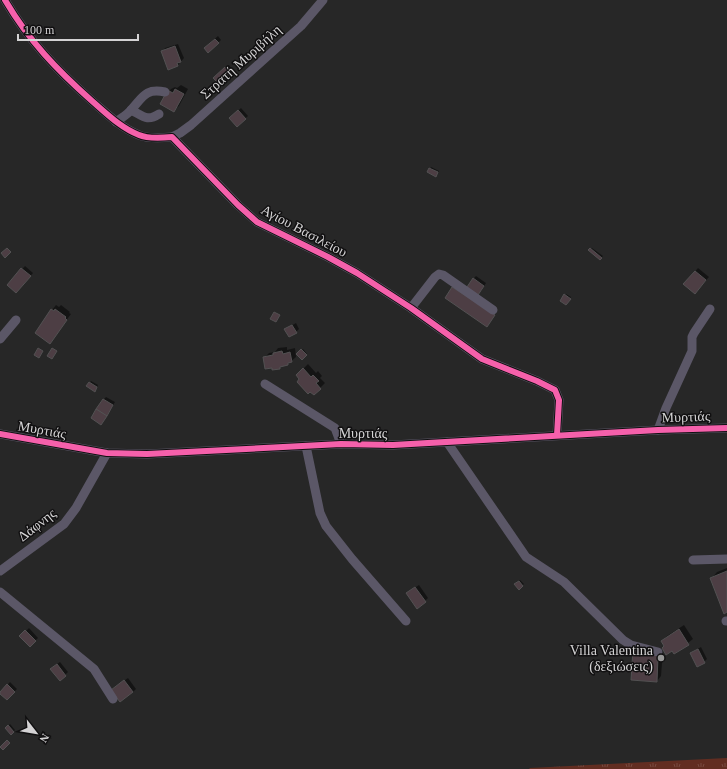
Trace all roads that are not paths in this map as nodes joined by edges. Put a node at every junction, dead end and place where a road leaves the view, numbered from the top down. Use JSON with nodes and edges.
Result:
{"nodes":[{"id":1,"x":5,"y":0,"type":"edge"},
{"id":2,"x":323,"y":0,"type":"edge"},
{"id":3,"x":164,"y":92,"type":"dead end"},
{"id":4,"x":131,"y":110,"type":"junction"},
{"id":5,"x":159,"y":114,"type":"dead end"},
{"id":6,"x":116,"y":122,"type":"junction"},
{"id":7,"x":172,"y":136,"type":"junction"},
{"id":8,"x":411,"y":308,"type":"junction"},
{"id":9,"x":710,"y":309,"type":"dead end"},
{"id":10,"x":492,"y":310,"type":"dead end"},
{"id":11,"x":16,"y":320,"type":"dead end"},
{"id":12,"x":0,"y":339,"type":"edge"},
{"id":13,"x":265,"y":384,"type":"dead end"},
{"id":14,"x":727,"y":428,"type":"edge"},
{"id":15,"x":658,"y":430,"type":"junction"},
{"id":16,"x":0,"y":434,"type":"edge"},
{"id":17,"x":557,"y":435,"type":"junction"},
{"id":18,"x":446,"y":442,"type":"junction"},
{"id":19,"x":341,"y":444,"type":"junction"},
{"id":20,"x":306,"y":446,"type":"junction"},
{"id":21,"x":107,"y":453,"type":"junction"},
{"id":22,"x":727,"y":559,"type":"edge"},
{"id":23,"x":693,"y":560,"type":"dead end"},
{"id":24,"x":0,"y":571,"type":"edge"},
{"id":25,"x":0,"y":592,"type":"edge"},
{"id":26,"x":406,"y":621,"type":"dead end"},
{"id":27,"x":658,"y":652,"type":"dead end"},
{"id":28,"x":113,"y":699,"type":"dead end"}],
"edges":[{"from":1,"to":6,"type":"street"},
{"from":2,"to":7,"type":"street","name":"Στρατή Μυριβήλη"},
{"from":3,"to":4,"type":"street"},
{"from":4,"to":5,"type":"street"},
{"from":4,"to":6,"type":"street"},
{"from":6,"to":7,"type":"street"},
{"from":7,"to":8,"type":"street","name":"Αγίου Βασιλείου"},
{"from":8,"to":10,"type":"street"},
{"from":8,"to":17,"type":"street","name":"Αγίου Βασιλείου"},
{"from":9,"to":15,"type":"street"},
{"from":11,"to":12,"type":"street"},
{"from":13,"to":19,"type":"street"},
{"from":14,"to":15,"type":"street","name":"Μυρτιάς"},
{"from":15,"to":17,"type":"street","name":"Μυρτιάς"},
{"from":16,"to":21,"type":"street","name":"Μυρτιάς"},
{"from":17,"to":18,"type":"street","name":"Μυρτιάς"},
{"from":18,"to":19,"type":"street","name":"Μυρτιάς"},
{"from":18,"to":27,"type":"street"},
{"from":19,"to":20,"type":"street","name":"Μυρτιάς"},
{"from":20,"to":21,"type":"street","name":"Μυρτιάς"},
{"from":20,"to":26,"type":"street"},
{"from":21,"to":24,"type":"street","name":"Δάφνης"},
{"from":22,"to":23,"type":"street"},
{"from":25,"to":28,"type":"street"}]}
